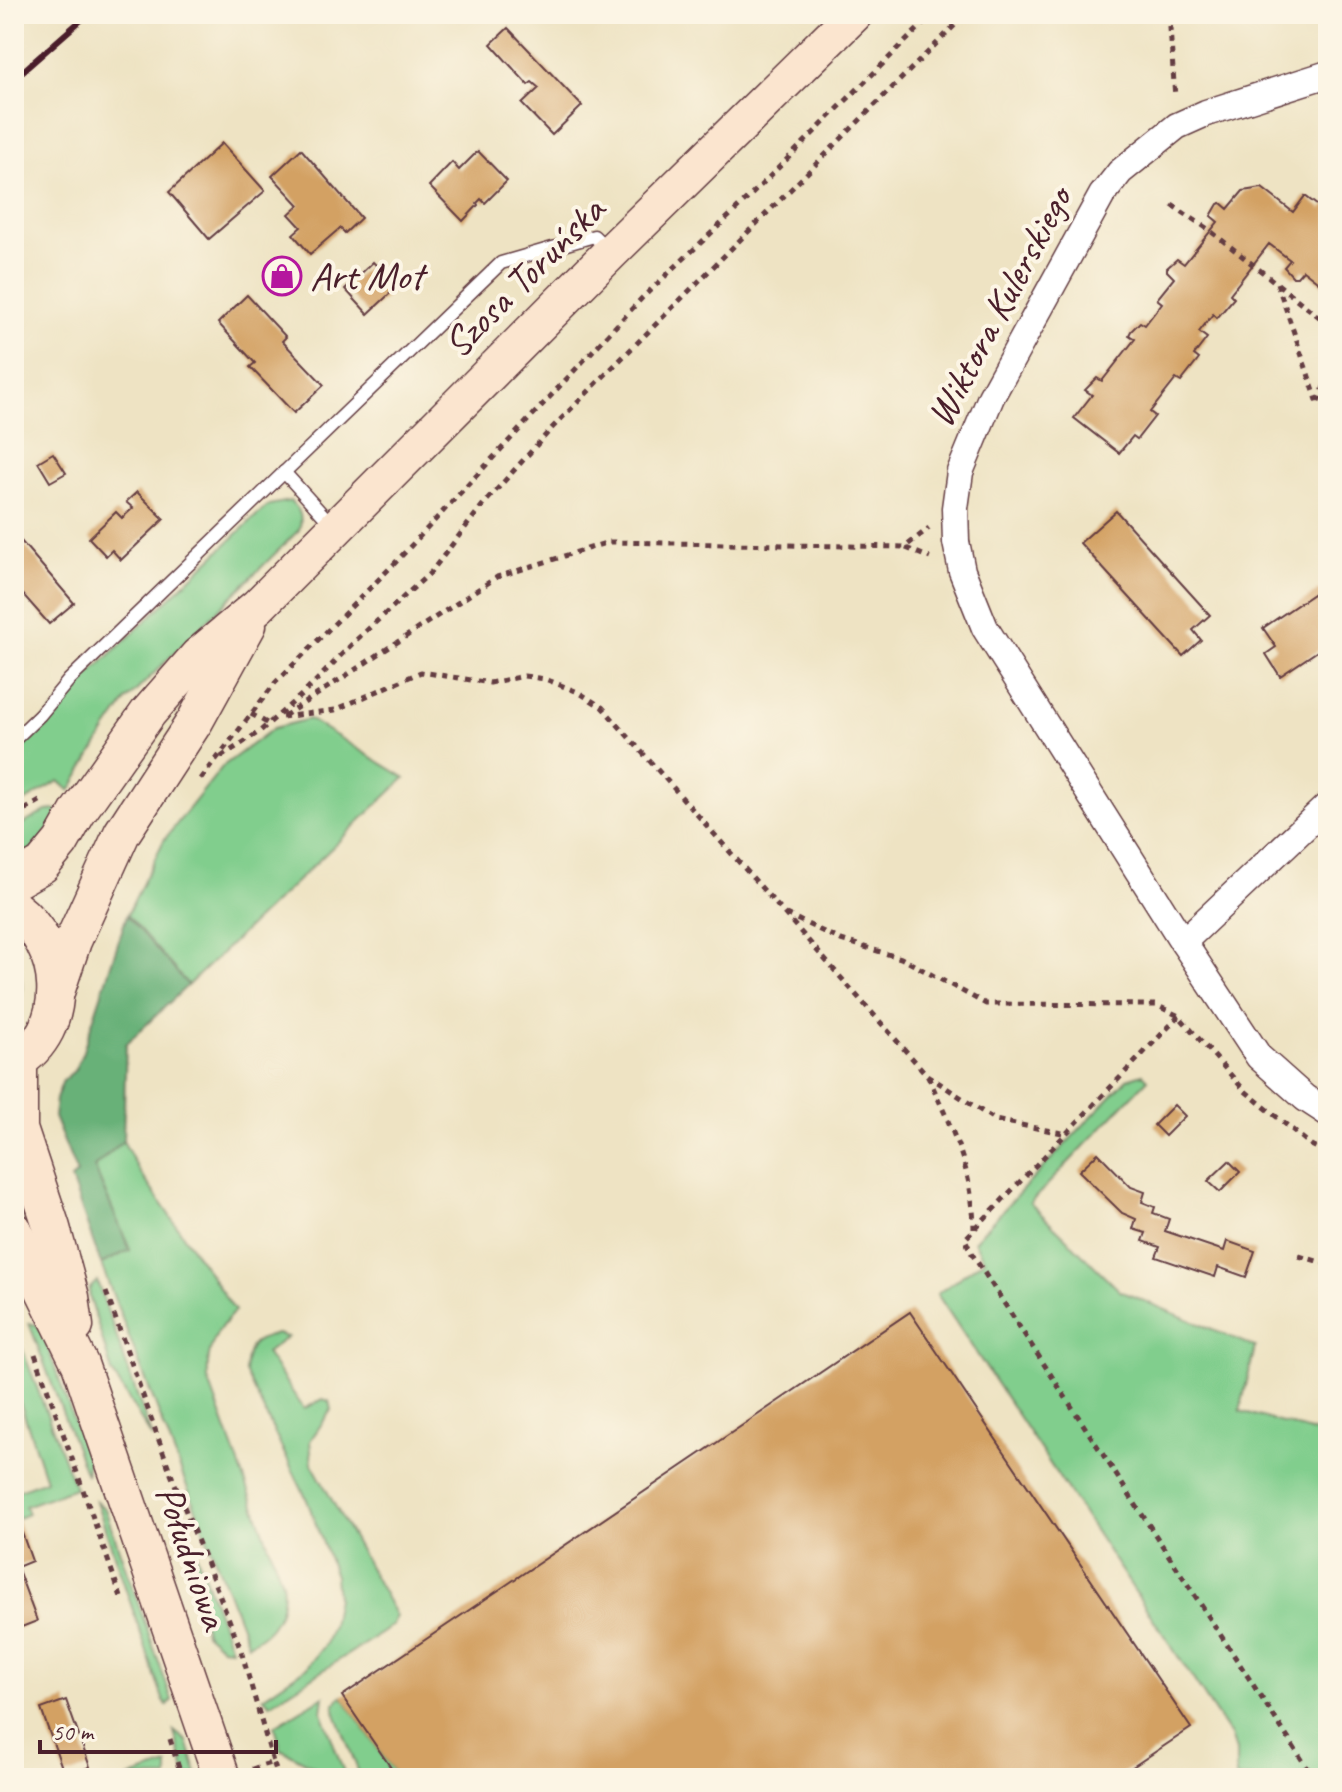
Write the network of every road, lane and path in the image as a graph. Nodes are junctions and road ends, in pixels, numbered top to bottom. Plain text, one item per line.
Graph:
1 (854, 14) edge
2 (933, 14) edge
3 (966, 14) edge
4 (1169, 14) edge
5 (1328, 74) edge
6 (1177, 126) junction
7 (1172, 205) dead end
8 (611, 252) junction
9 (1277, 283) junction
10 (1328, 324) edge
11 (1328, 377) edge
12 (284, 472) junction
13 (955, 508) junction
14 (335, 528) junction
15 (258, 606) junction
16 (251, 714) junction
17 (282, 717) junction
18 (270, 722) junction
19 (14, 740) edge
20 (213, 762) junction
21 (196, 786) dead end
22 (45, 798) dead end
23 (1328, 805) edge
24 (14, 816) edge
25 (14, 881) edge
26 (14, 908) edge
27 (782, 913) junction
28 (1183, 942) junction
29 (56, 992) junction
30 (17, 1062) edge
31 (927, 1075) junction
32 (1328, 1113) edge
33 (1067, 1134) junction
34 (974, 1230) junction
35 (16, 1239) edge
36 (1299, 1256) dead end
37 (1328, 1264) edge
38 (103, 1284) dead end
39 (34, 1353) dead end
40 (80, 1364) junction
41 (122, 1600) dead end
42 (168, 1734) dead end
43 (273, 1762) junction
44 (236, 1774) edge
45 (182, 1778) edge
46 (279, 1778) edge
47 (1314, 1778) edge

1 - 8 main road, Szosa Toruńska
2 - 16 path
3 - 18 path
4 - 6 path
5 - 6 street, Wiktora Kulerskiego
6 - 13 street, Wiktora Kulerskiego
7 - 9 path
8 - 12 lane
8 - 14 main road, Szosa Toruńska
9 - 10 path
9 - 11 path
12 - 14 lane
12 - 19 lane
13 - 17 path
13 - 28 street, Wiktora Kulerskiego
14 - 15 main road, Szosa Toruńska
15 - 25 main road, Szosa Toruńska
15 - 29 main road, Szosa Toruńska
16 - 18 path
16 - 20 path
17 - 18 path
17 - 27 path
18 - 20 path
20 - 21 path
22 - 24 path
23 - 28 street
26 - 29 main road
27 - 31 path
27 - 33 path
28 - 32 street, Wiktora Kulerskiego
29 - 30 main road, Szosa Toruńska
30 - 40 main road, Południowa
31 - 33 path
31 - 34 path
33 - 34 path
34 - 47 path
35 - 40 main road, Południowa
36 - 37 path
38 - 43 path
39 - 41 path
40 - 44 main road, Południowa
42 - 45 path
43 - 44 path
43 - 46 path

